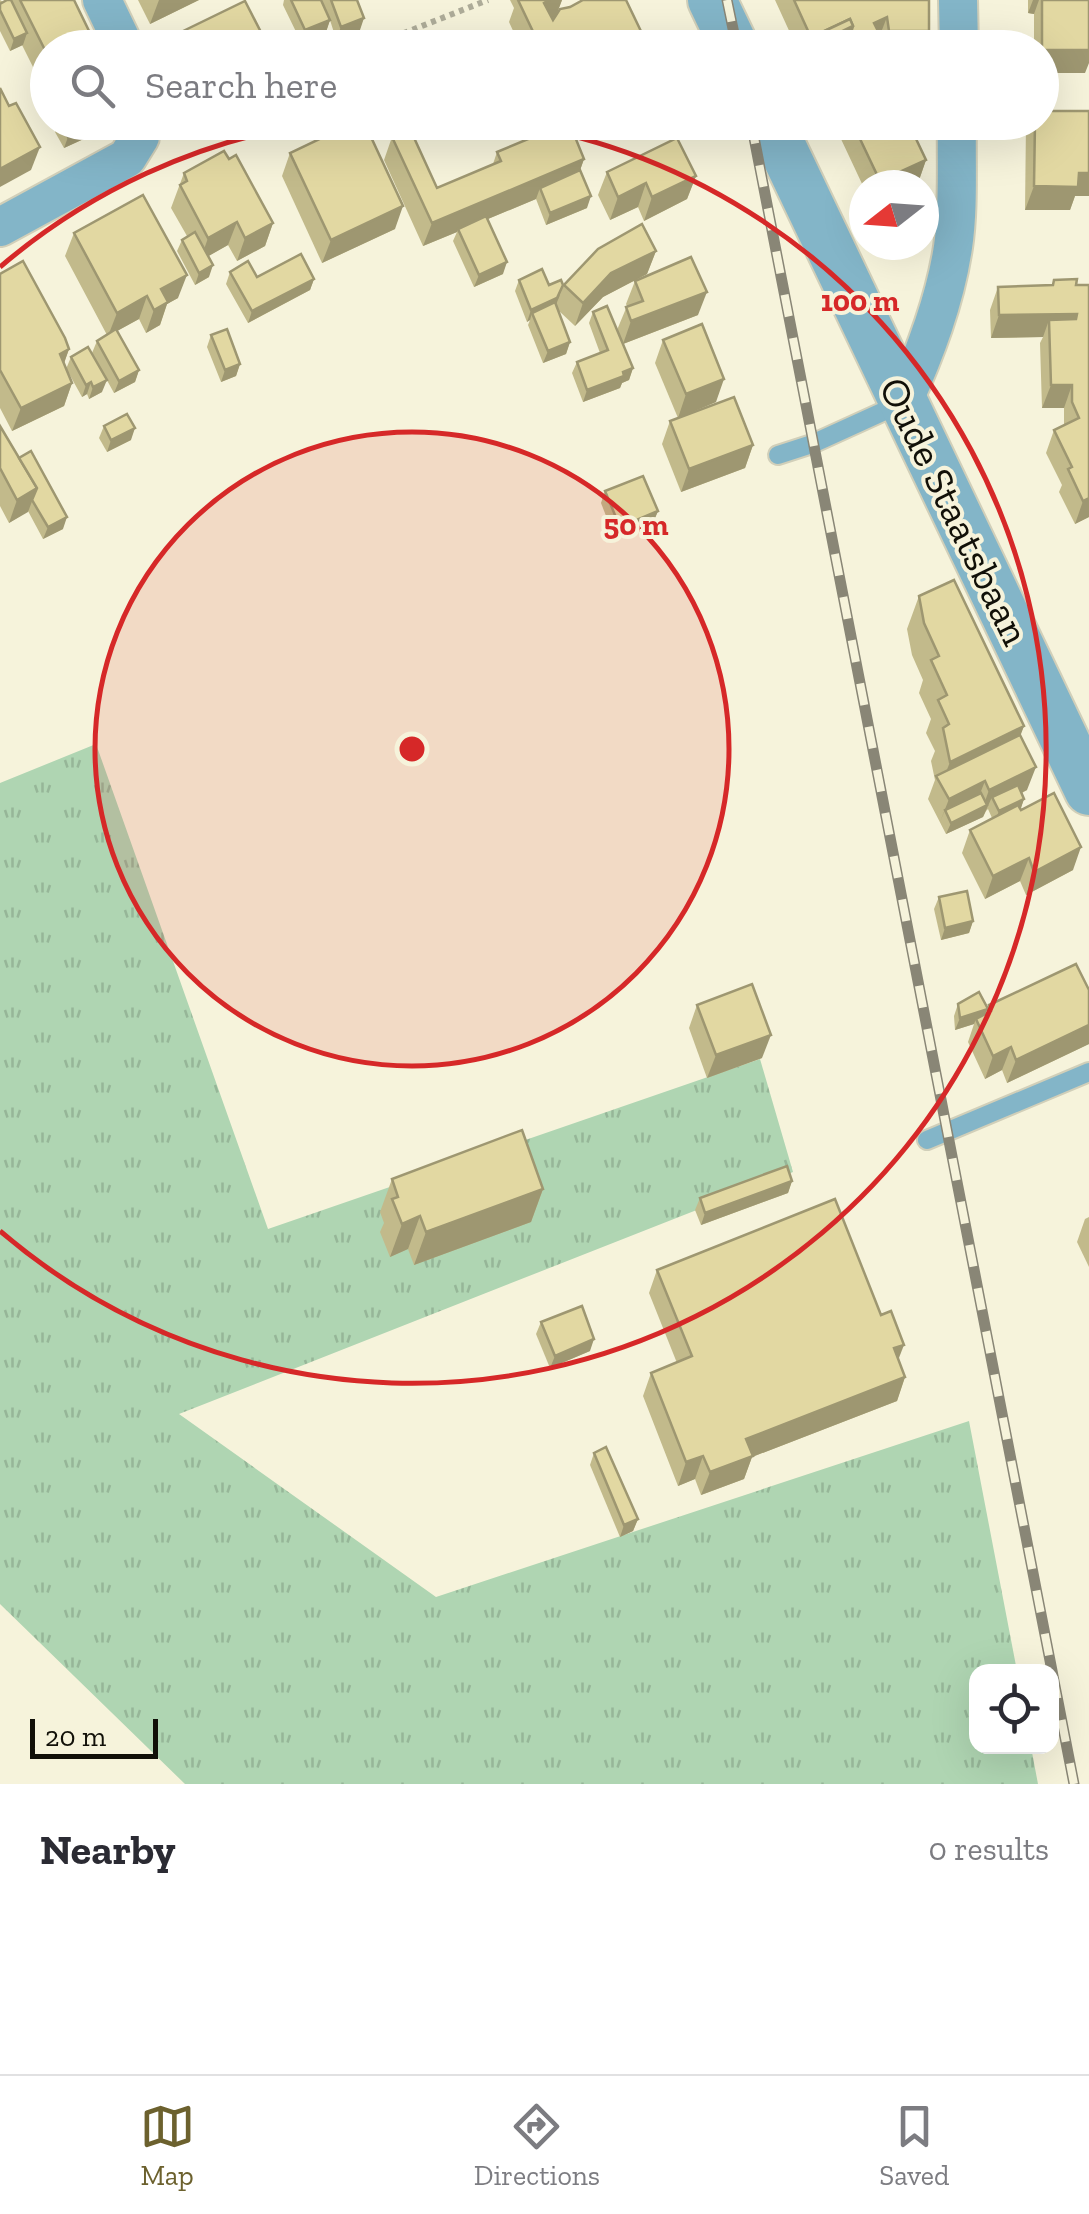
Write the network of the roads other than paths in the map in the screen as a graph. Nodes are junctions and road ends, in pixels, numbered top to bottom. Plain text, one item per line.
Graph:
1 (102, 0) edge
2 (712, 0) edge
3 (958, 0) edge
4 (116, 30) edge
5 (726, 30) edge
6 (958, 30) edge
7 (138, 140) edge
8 (778, 140) edge
9 (957, 140) edge
10 (0, 228) edge
11 (902, 402) junction
12 (778, 455) dead end
13 (1089, 790) edge
14 (1089, 1072) edge
15 (927, 1140) dead end

1 - 4 street
2 - 5 street
3 - 6 street
7 - 10 street
8 - 11 street, Oude Staatsbaan
9 - 11 street
11 - 12 lane
11 - 13 street, Oude Staatsbaan
14 - 15 lane

